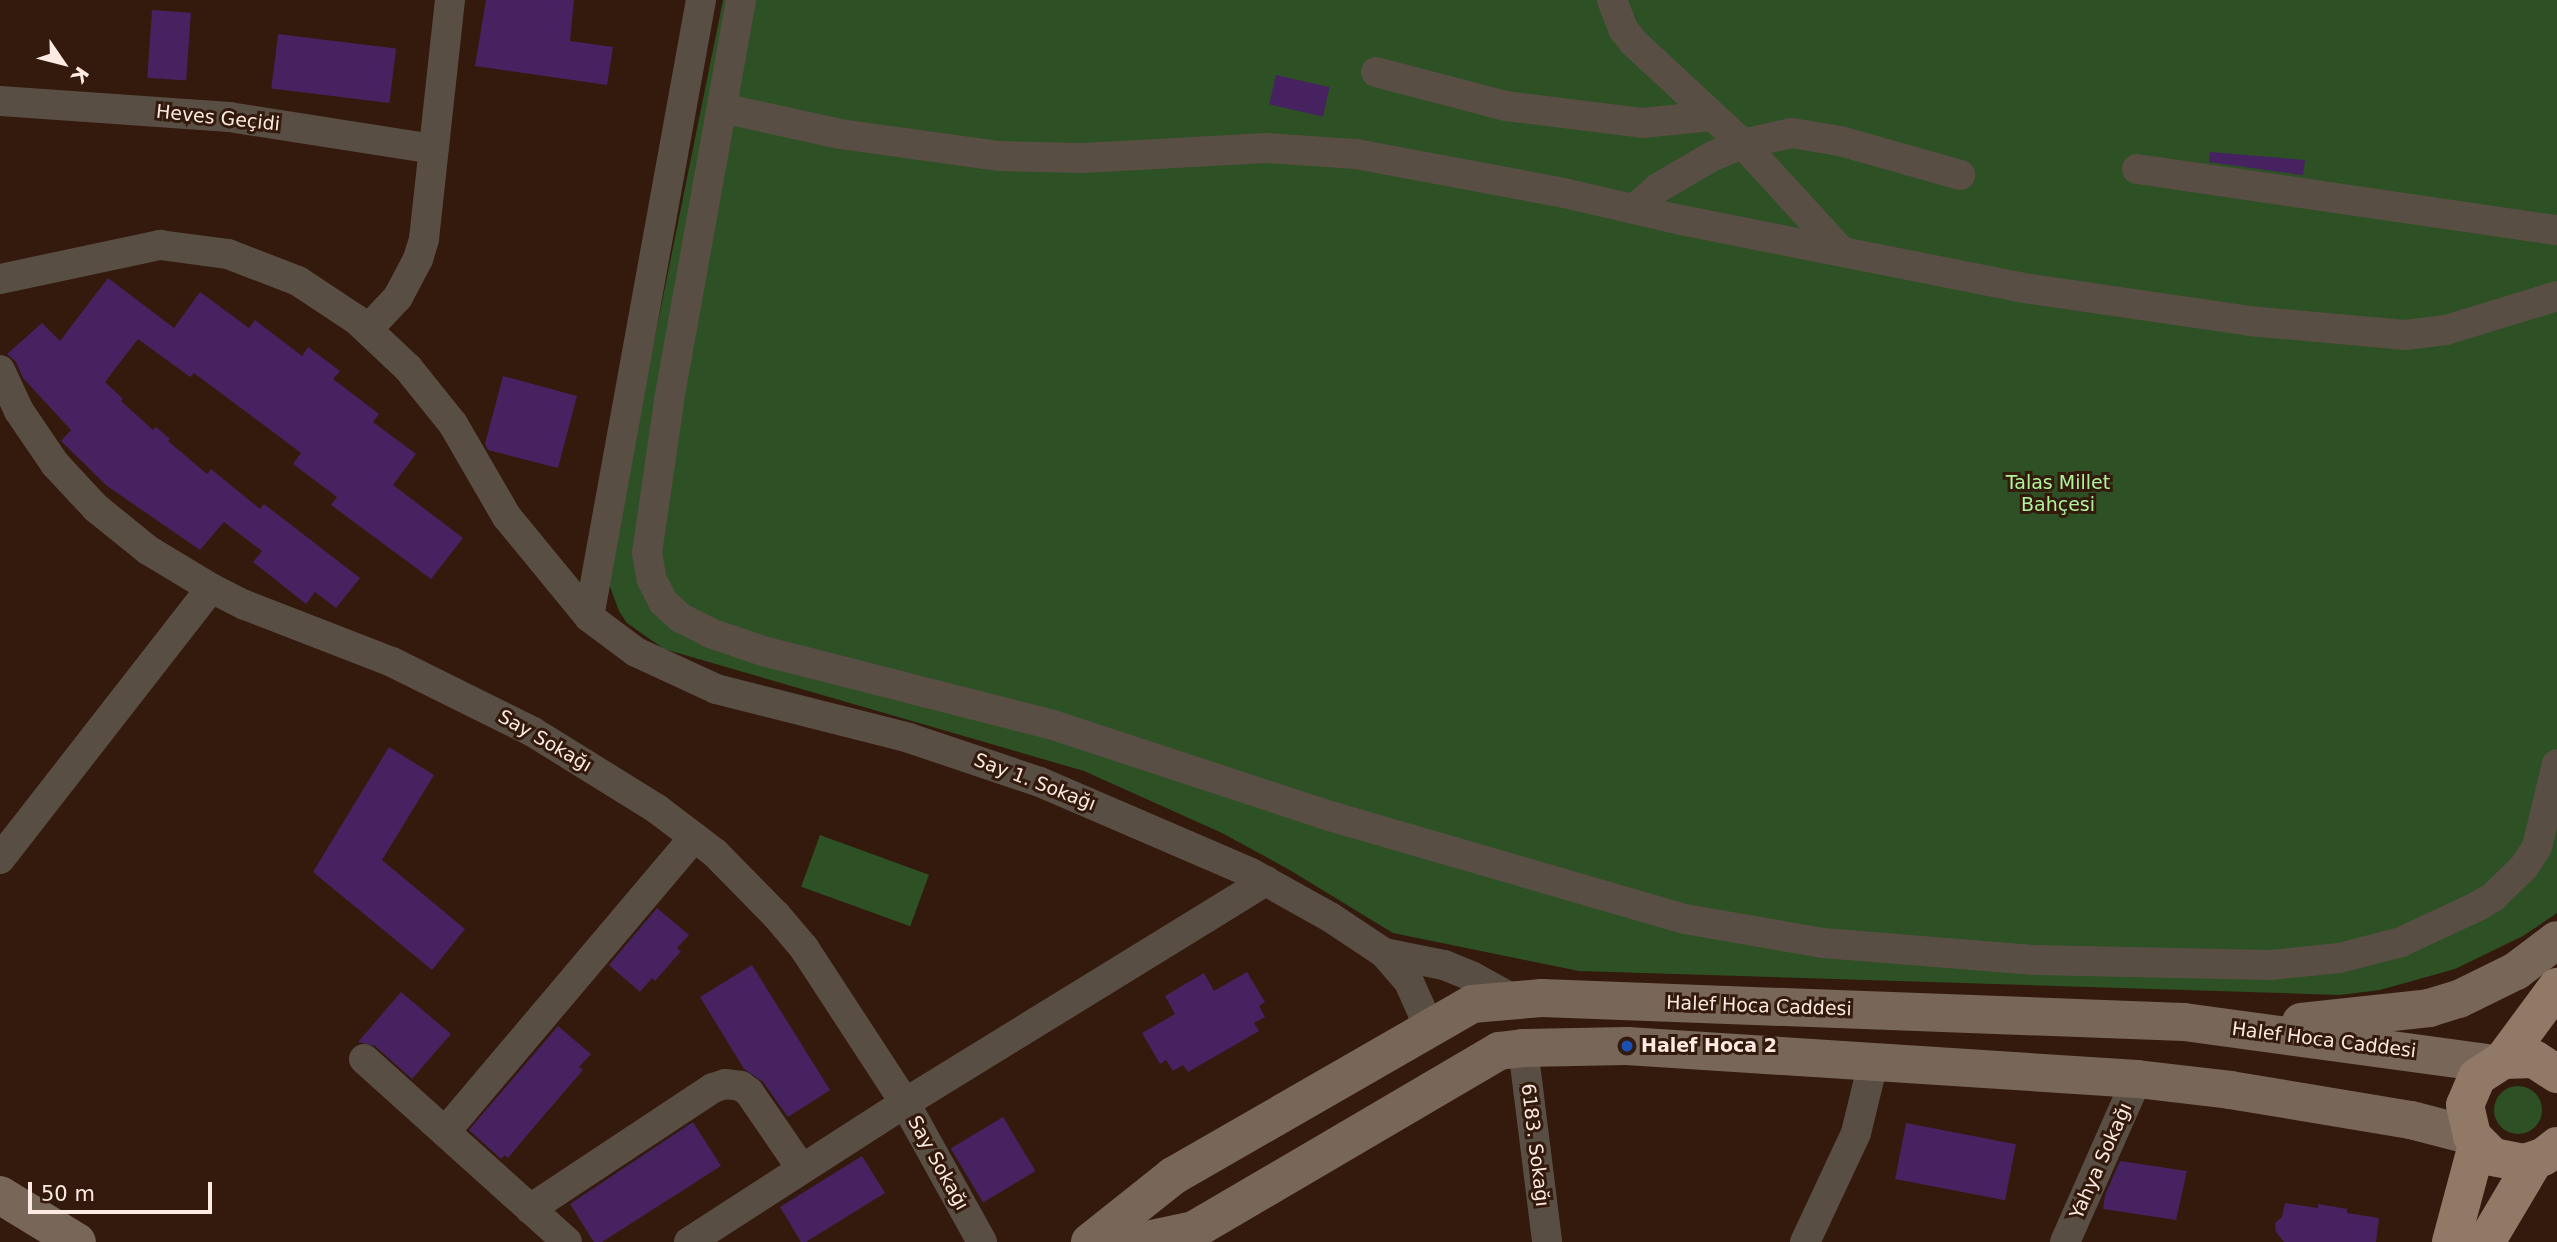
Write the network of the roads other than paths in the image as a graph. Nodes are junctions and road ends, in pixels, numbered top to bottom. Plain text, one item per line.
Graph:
1 (450, 0) edge
2 (701, 0) edge
3 (741, 0) edge
4 (1612, 0) edge
5 (1376, 72) dead end
6 (0, 101) edge
7 (722, 108) junction
8 (1713, 116) junction
9 (1743, 144) junction
10 (434, 149) junction
11 (2137, 169) dead end
12 (1960, 175) dead end
13 (1634, 209) junction
14 (2557, 230) edge
15 (1841, 251) junction
16 (0, 279) edge
17 (2557, 296) edge
18 (368, 330) junction
19 (0, 370) edge
20 (211, 589) junction
21 (589, 617) junction
22 (2557, 764) edge
23 (694, 837) junction
24 (0, 859) edge
25 (1266, 881) junction
26 (2557, 940) edge
27 (1384, 953) junction
28 (2557, 987) edge
29 (1515, 1000) junction
30 (2239, 1029) junction
31 (1426, 1031) junction
32 (1523, 1048) junction
33 (364, 1059) dead end
34 (1873, 1062) junction
35 (2498, 1062) junction
36 (2557, 1074) edge
37 (2137, 1079) junction
38 (905, 1103) junction
39 (445, 1132) junction
40 (2474, 1140) junction
41 (2550, 1153) edge
42 (802, 1169) junction
43 (0, 1195) edge
44 (530, 1209) junction
45 (1196, 1236) edge
46 (75, 1241) edge
47 (567, 1242) edge
48 (689, 1242) edge
49 (982, 1242) edge
50 (1090, 1242) edge
51 (1137, 1242) edge
52 (1547, 1242) edge
53 (1804, 1242) edge
54 (2065, 1242) edge
55 (2451, 1242) edge
56 (2486, 1242) edge

1 - 10 street
2 - 21 street
3 - 7 street
4 - 8 street
5 - 8 street
6 - 10 street, Heves Geçidi
7 - 13 street
7 - 22 street
8 - 9 street
9 - 12 street
9 - 13 street
9 - 15 street
10 - 18 street
11 - 14 street
13 - 15 street
15 - 17 street
16 - 18 street, Say 1. Sokağı
18 - 21 street, Say 1. Sokağı
19 - 20 street, Say Sokağı
20 - 23 street, Say Sokağı
20 - 24 street
21 - 25 street, Say 1. Sokağı
23 - 38 street, Say Sokağı
23 - 39 street
25 - 27 street, Say 1. Sokağı
25 - 38 street
26 - 30 main road
27 - 29 street
27 - 31 street, Say 1. Sokağı
28 - 35 main road
29 - 30 main road, Halef Hoca Caddesi
29 - 31 main road, Halef Hoca Caddesi
30 - 35 main road, Halef Hoca Caddesi
31 - 50 main road, Halef Hoca Caddesi
32 - 34 main road
32 - 45 main road
32 - 52 street, 6183. Sokağı
33 - 39 street
34 - 37 main road
34 - 53 street
35 - 36 main road
35 - 40 main road
37 - 40 main road
37 - 54 street, Yahya Sokağı
38 - 42 street
38 - 49 street, Say Sokağı
39 - 44 street
40 - 41 main road
40 - 55 main road
41 - 56 main road
42 - 44 street
42 - 48 street
43 - 46 main road
44 - 47 street
45 - 51 main road

